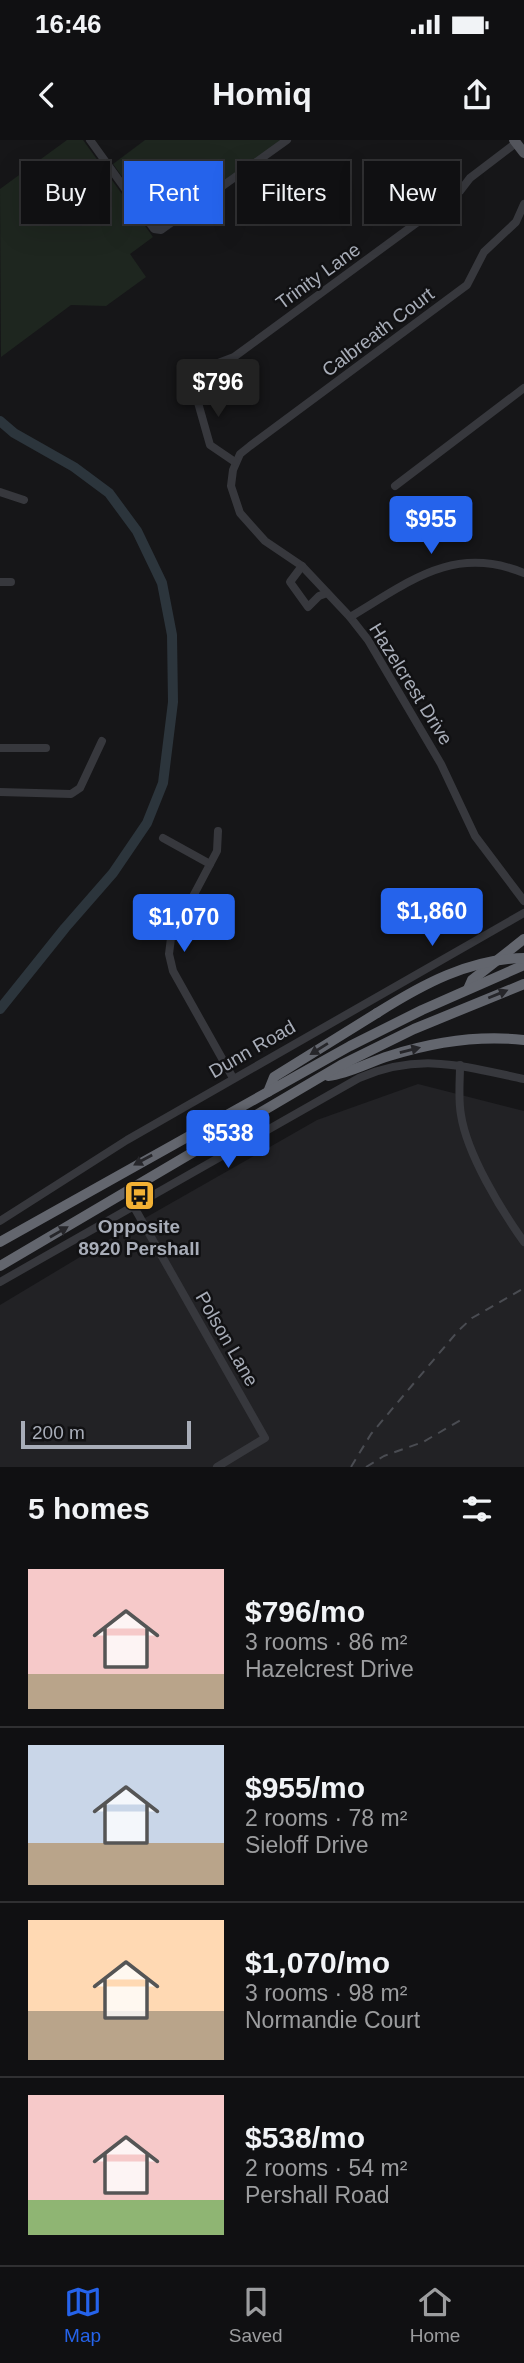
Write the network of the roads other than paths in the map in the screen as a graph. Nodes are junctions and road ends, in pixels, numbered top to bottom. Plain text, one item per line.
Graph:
1 (90, 140) edge
2 (287, 140) edge
3 (515, 141) edge
4 (524, 153) edge
5 (524, 204) edge
6 (524, 388) edge
7 (234, 466) junction
8 (395, 486) dead end
9 (0, 492) edge
10 (24, 500) dead end
11 (302, 566) junction
12 (524, 573) edge
13 (0, 582) edge
14 (11, 582) dead end
15 (327, 593) junction
16 (350, 617) junction
17 (102, 741) dead end
18 (0, 748) edge
19 (46, 748) dead end
20 (0, 792) edge
21 (218, 831) dead end
22 (163, 838) dead end
23 (210, 864) junction
24 (524, 901) edge
25 (524, 913) edge
26 (524, 939) edge
27 (524, 958) edge
28 (524, 965) edge
29 (524, 984) edge
30 (468, 989) junction
31 (524, 1040) edge
32 (460, 1065) junction
33 (321, 1077) junction
34 (233, 1079) junction
35 (524, 1079) edge
36 (268, 1092) junction
37 (134, 1207) junction
38 (0, 1221) edge
39 (0, 1242) edge
40 (524, 1242) edge
41 (0, 1266) edge
42 (0, 1282) edge
43 (217, 1467) edge

1 - 2 street
3 - 4 main road
3 - 7 street, Trinity Lane
5 - 7 street, Calbreath Court
6 - 8 street
7 - 11 street, Hazelcrest Drive
9 - 10 street
11 - 15 street, Hazelcrest Drive
11 - 15 street
12 - 16 street
13 - 14 street
15 - 16 street, Hazelcrest Drive
16 - 24 street, Hazelcrest Drive
17 - 20 street
18 - 19 street
21 - 23 street
22 - 23 street
23 - 34 street
25 - 34 street, Dunn Road
26 - 30 highway
27 -> 36 highway, bridge
28 - 30 highway
33 -> 29 highway
30 - 36 highway
33 -> 31 highway
32 - 35 street
32 - 37 street
32 - 40 street
41 -> 33 highway
34 - 38 street, Dunn Road
36 -> 39 highway
37 - 42 street
37 - 43 street, Polson Lane

